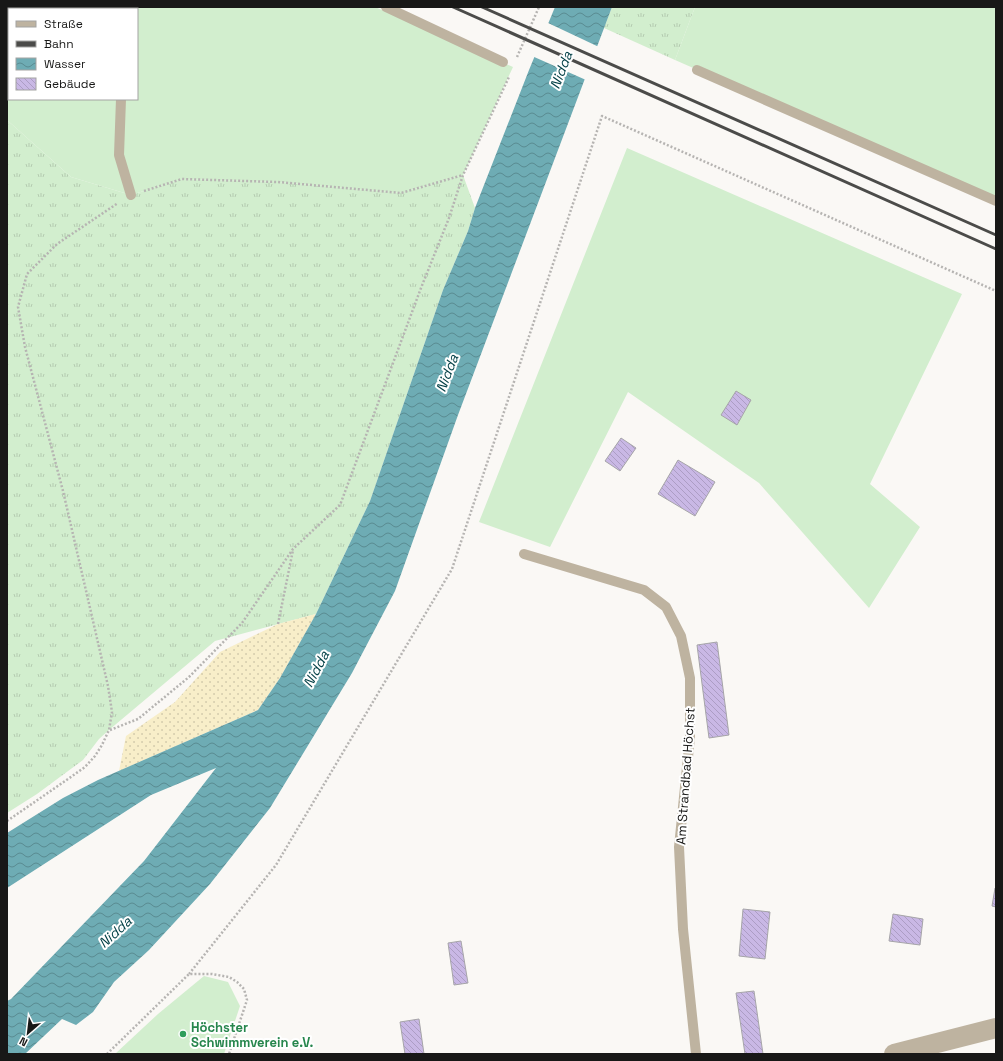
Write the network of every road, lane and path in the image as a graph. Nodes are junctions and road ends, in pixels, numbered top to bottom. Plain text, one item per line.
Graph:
1 (386, 7) edge
2 (539, 7) edge
3 (516, 60) dead end
4 (503, 62) dead end
5 (697, 70) dead end
6 (510, 74) dead end
7 (121, 100) edge
8 (463, 175) junction
9 (131, 195) junction
10 (996, 201) edge
11 (996, 291) edge
12 (293, 549) junction
13 (524, 554) dead end
14 (278, 624) dead end
15 (109, 730) junction
16 (7, 821) edge
17 (189, 974) junction
18 (996, 1028) edge
19 (107, 1054) edge
20 (229, 1054) edge
21 (696, 1054) edge
22 (894, 1054) edge

1 - 4 lane
2 - 3 path
5 - 10 lane
6 - 8 path
7 - 9 lane
8 - 9 path
8 - 12 path
9 - 15 path
11 - 17 path
12 - 14 path
12 - 15 path
13 - 21 lane, Am Strandbad Höchst
15 - 16 path
17 - 19 path
17 - 20 path
18 - 22 street

